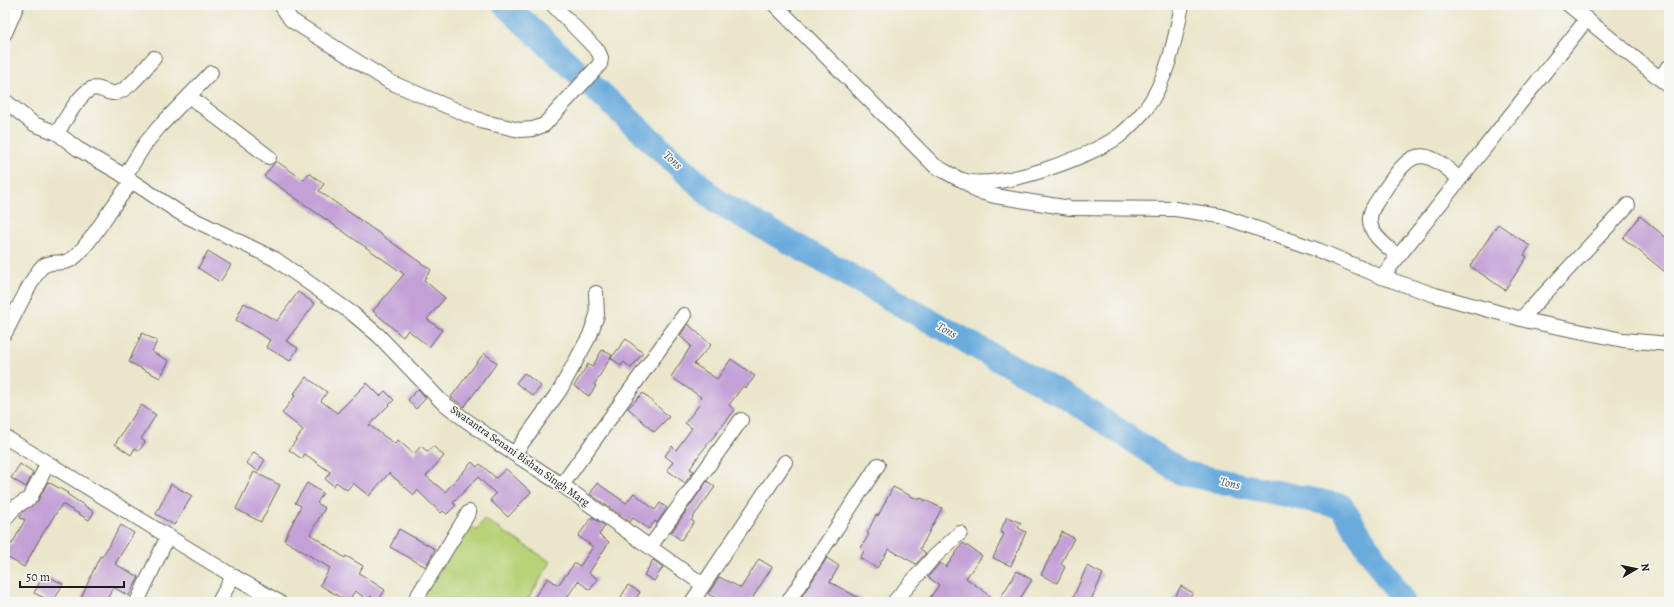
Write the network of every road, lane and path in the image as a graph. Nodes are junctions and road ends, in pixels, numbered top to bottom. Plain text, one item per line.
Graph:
1 (17, 5) edge
2 (281, 5) edge
3 (553, 5) edge
4 (774, 5) edge
5 (1182, 5) edge
6 (1569, 5) edge
7 (1587, 19) junction
8 (5, 33) edge
9 (154, 58) dead end
10 (1669, 67) edge
11 (211, 73) dead end
12 (1664, 82) edge
13 (190, 97) junction
14 (5, 102) edge
15 (57, 133) junction
16 (269, 157) dead end
17 (1458, 178) junction
18 (128, 179) junction
19 (963, 180) junction
20 (1628, 205) dead end
21 (1398, 256) junction
22 (1382, 277) junction
23 (596, 293) dead end
24 (684, 315) dead end
25 (1521, 319) junction
26 (5, 333) edge
27 (1669, 344) edge
28 (741, 420) dead end
29 (5, 437) edge
30 (514, 454) junction
31 (784, 462) dead end
32 (48, 463) junction
33 (878, 464) dead end
34 (562, 485) junction
35 (470, 512) dead end
36 (5, 519) edge
37 (960, 533) dead end
38 (168, 536) junction
39 (650, 548) junction
40 (233, 576) junction
41 (702, 584) junction
42 (695, 601) edge
43 (137, 602) edge
44 (219, 602) edge
45 (280, 602) edge
46 (414, 602) edge
47 (788, 602) edge
48 (894, 602) edge

1 - 8 street
2 - 3 street
4 - 19 street
5 - 19 street
6 - 7 street
7 - 12 street
7 - 17 street
9 - 15 street
10 - 12 street
11 - 13 street
13 - 16 street
13 - 18 street
14 - 15 street, Swatantra Senani Bishan Singh Marg
15 - 18 street, Swatantra Senani Bishan Singh Marg
17 - 21 street
17 - 21 street
18 - 26 street
18 - 30 street, Swatantra Senani Bishan Singh Marg
19 - 22 street
20 - 25 street
21 - 22 street
22 - 25 street
23 - 30 street
24 - 34 street
25 - 27 street
28 - 39 street
29 - 32 street
30 - 34 street, Swatantra Senani Bishan Singh Marg
31 - 41 street
32 - 36 street
32 - 38 street
33 - 47 street
34 - 39 street, Swatantra Senani Bishan Singh Marg
35 - 46 street
37 - 48 street
38 - 40 street
38 - 43 street
39 - 41 street, Swatantra Senani Bishan Singh Marg
40 - 44 street
40 - 45 street
41 - 42 street

